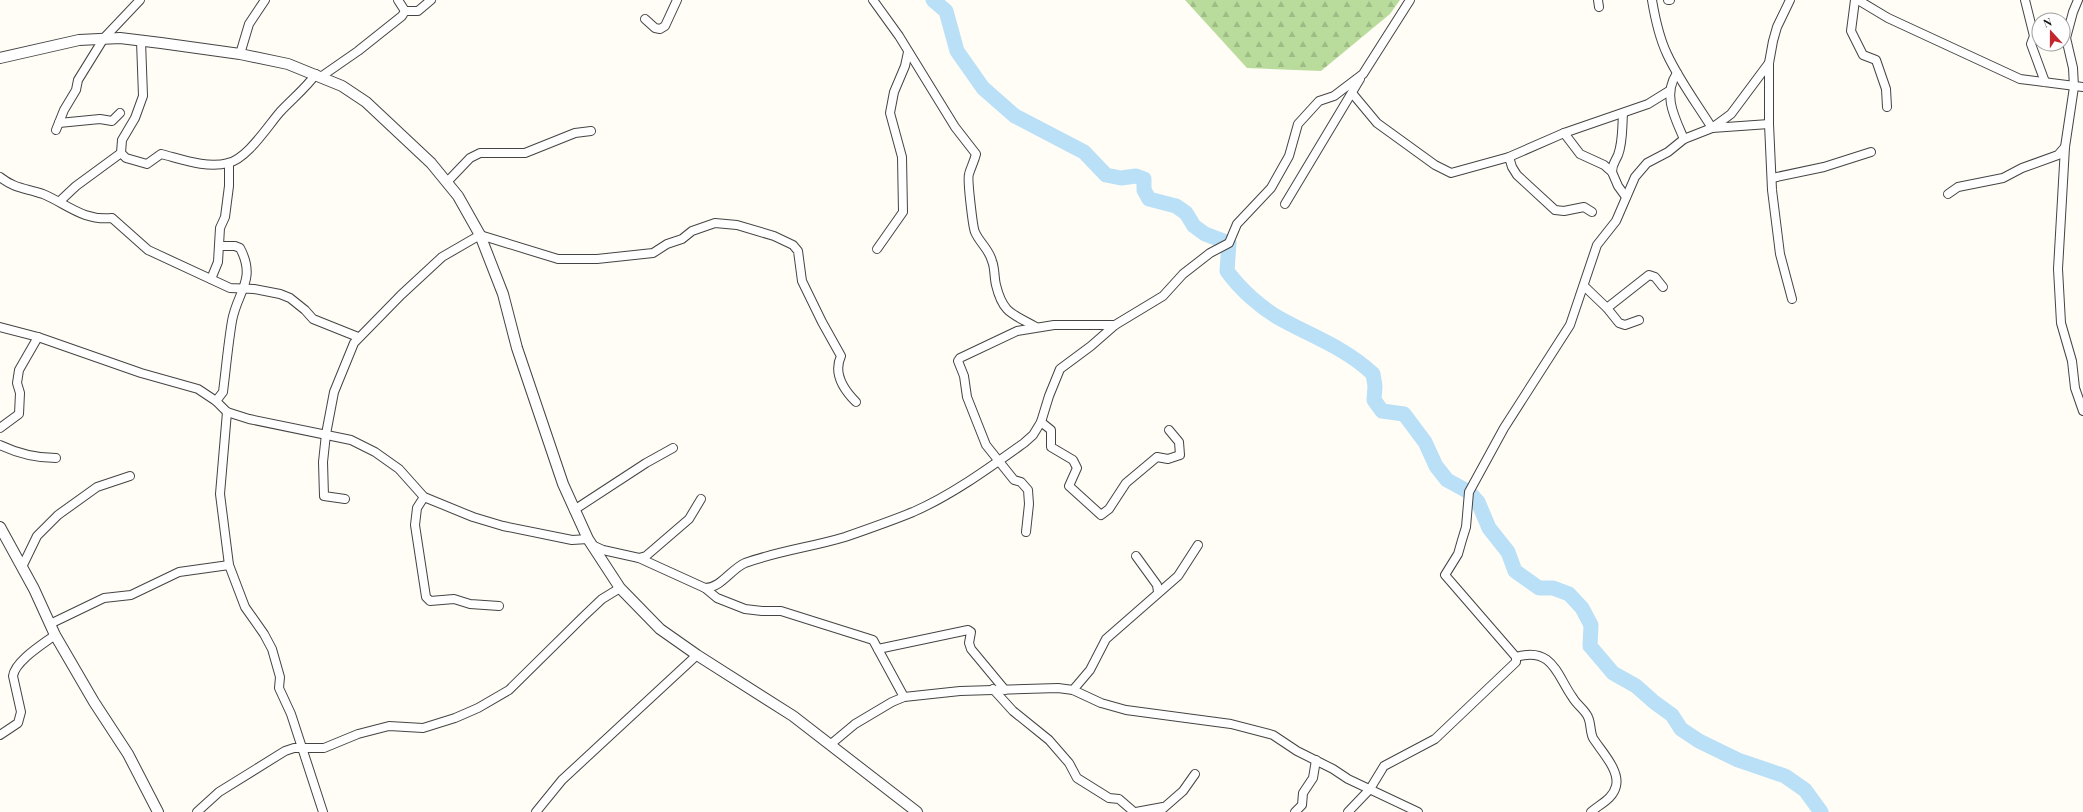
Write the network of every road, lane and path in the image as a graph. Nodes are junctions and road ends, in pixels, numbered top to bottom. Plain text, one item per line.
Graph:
1 (140, 0) edge
2 (265, 0) edge
3 (398, 0) edge
4 (431, 0) edge
5 (677, 0) edge
6 (873, 0) edge
7 (1410, 0) edge
8 (1652, 0) edge
9 (1790, 0) edge
10 (1855, 0) edge
11 (1858, 0) edge
12 (2025, 0) edge
13 (2078, 0) edge
14 (405, 11) junction
15 (645, 19) dead end
16 (104, 38) junction
17 (141, 41) junction
18 (908, 52) junction
19 (240, 54) junction
20 (0, 58) edge
21 (1769, 63) junction
22 (1363, 74) junction
23 (1677, 74) junction
24 (319, 75) junction
25 (2045, 82) junction
26 (2074, 87) junction
27 (2083, 87) edge
28 (1670, 91) junction
29 (1352, 93) junction
30 (1887, 107) dead end
31 (120, 113) dead end
32 (1623, 114) junction
33 (1770, 124) junction
34 (1712, 128) junction
35 (591, 131) dead end
36 (1564, 133) junction
37 (1684, 139) junction
38 (2065, 147) junction
39 (1871, 152) dead end
40 (121, 153) junction
41 (1509, 157) junction
42 (229, 163) junction
43 (1612, 172) junction
44 (0, 177) edge
45 (1772, 178) junction
46 (447, 182) junction
47 (1948, 194) dead end
48 (1626, 197) junction
49 (60, 201) junction
50 (1285, 204) dead end
51 (1592, 212) dead end
52 (480, 234) junction
53 (220, 246) junction
54 (877, 249) dead end
55 (211, 279) junction
56 (1584, 286) junction
57 (1663, 287) dead end
58 (244, 288) junction
59 (1792, 299) dead end
60 (1607, 308) junction
61 (1639, 320) dead end
62 (1115, 325) junction
63 (0, 327) edge
64 (1036, 327) junction
65 (38, 337) junction
66 (358, 337) junction
67 (216, 401) junction
68 (856, 402) dead end
69 (2083, 411) edge
70 (226, 412) junction
71 (1041, 422) junction
72 (0, 428) edge
73 (1169, 430) dead end
74 (326, 434) junction
75 (0, 445) edge
76 (673, 448) dead end
77 (56, 458) dead end
78 (998, 462) junction
79 (130, 476) dead end
80 (424, 497) junction
81 (345, 499) dead end
82 (701, 499) dead end
83 (574, 510) junction
84 (0, 527) edge
85 (1026, 532) dead end
86 (590, 542) junction
87 (1198, 545) dead end
88 (1136, 556) dead end
89 (638, 558) junction
90 (229, 564) junction
91 (22, 567) junction
92 (620, 588) junction
93 (705, 588) junction
94 (1158, 592) junction
95 (499, 606) dead end
96 (50, 624) junction
97 (55, 635) junction
98 (878, 649) junction
99 (697, 655) junction
100 (1516, 657) junction
101 (993, 689) junction
102 (1005, 690) junction
103 (1073, 690) junction
104 (904, 698) junction
105 (0, 735) edge
106 (831, 744) junction
107 (302, 748) junction
108 (1316, 760) junction
109 (1195, 774) dead end
110 (1370, 789) junction
111 (1169, 805) junction
112 (158, 812) edge
113 (197, 812) edge
114 (323, 812) edge
115 (536, 812) edge
116 (917, 812) edge
117 (1135, 812) edge
118 (1159, 812) edge
119 (1295, 812) edge
120 (1348, 812) edge
121 (1418, 812) edge
122 (1591, 812) edge

1 - 16 street
2 - 19 street
3 - 14 street
4 - 14 street
5 - 15 street
6 - 18 street
7 - 22 street
8 - 23 street
9 - 21 street
10 - 30 street
11 - 25 street
12 - 25 street
13 - 26 street
14 - 24 street
16 - 17 street
16 - 20 street
16 - 31 street
17 - 19 street
17 - 40 street
18 - 54 street
18 - 64 street
19 - 24 street
21 - 33 street
21 - 34 street
22 - 29 street
22 - 62 street
23 - 28 street
23 - 34 street
24 - 42 street
24 - 46 street
25 - 26 street
26 - 27 street
26 - 38 street
28 - 32 street
28 - 37 street
29 - 41 street
29 - 50 street
32 - 36 street
32 - 43 street
33 - 34 street
33 - 45 street
34 - 37 street
35 - 46 street
36 - 41 street
36 - 43 street
37 - 48 street
38 - 47 street
38 - 69 street
39 - 45 street
40 - 42 street
40 - 49 street
41 - 51 street
42 - 53 street
43 - 48 street
44 - 49 street
45 - 59 street
46 - 52 street
48 - 56 street
49 - 55 street
52 - 66 street
52 - 68 street
52 - 83 street
53 - 55 street
53 - 58 street
55 - 58 street
56 - 60 street
56 - 100 street
57 - 60 street
58 - 66 street
58 - 67 street
60 - 61 street
62 - 64 street
62 - 71 street
63 - 65 street
64 - 78 street
65 - 67 street
65 - 72 street
66 - 74 street
67 - 70 street
70 - 74 street
70 - 90 street
71 - 73 street
71 - 78 street
74 - 80 street
74 - 81 street
75 - 77 street
76 - 83 street
78 - 85 street
78 - 93 street
79 - 91 street
80 - 86 street
80 - 95 street
82 - 89 street
83 - 86 street
84 - 91 street
86 - 89 street
86 - 92 street
87 - 94 street
88 - 94 street
89 - 93 street
90 - 96 street
90 - 107 street
91 - 96 street
92 - 99 street
92 - 107 street
93 - 98 street
94 - 103 street
96 - 97 street
97 - 105 street
97 - 112 street
98 - 102 street
98 - 104 street
99 - 106 street
99 - 115 street
100 - 110 street
100 - 122 street
101 - 102 street
101 - 104 street
101 - 117 street
102 - 103 street
103 - 108 street
104 - 106 street
106 - 116 street
107 - 113 street
107 - 114 street
108 - 110 street
108 - 119 street
109 - 111 street
110 - 120 street
110 - 121 street
111 - 117 street
111 - 118 street

